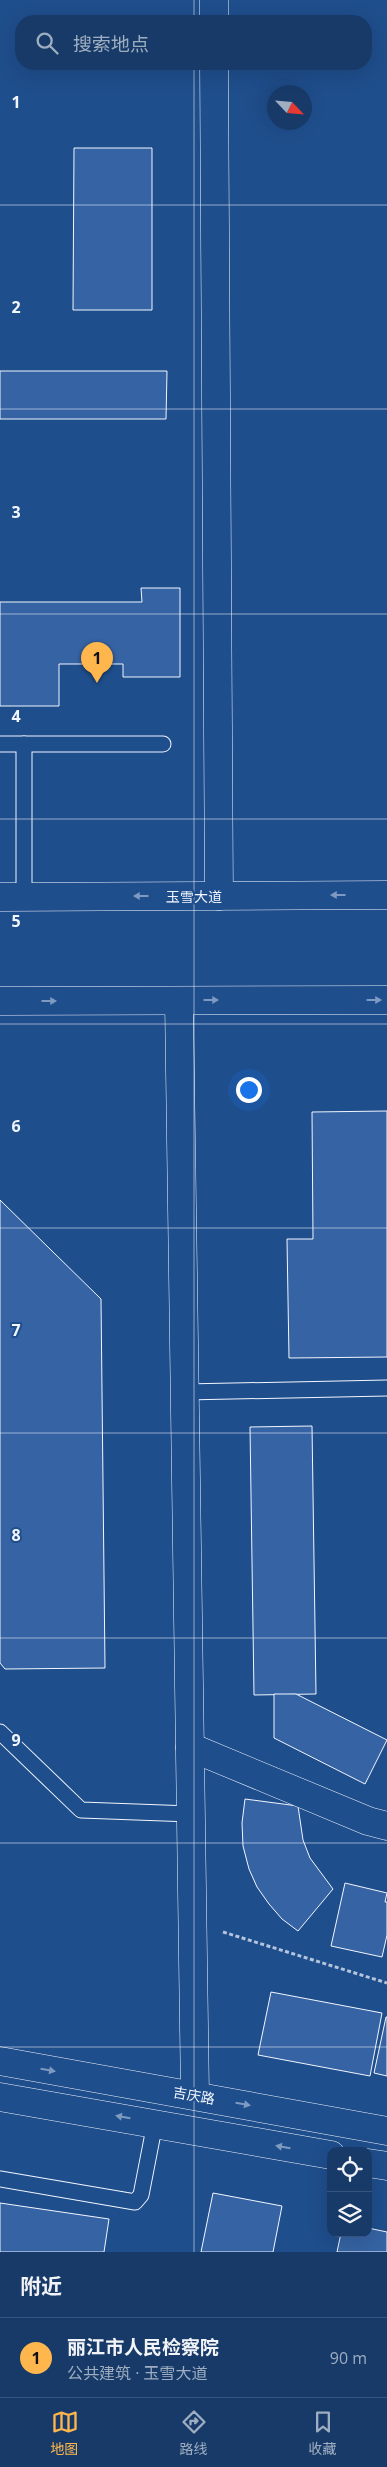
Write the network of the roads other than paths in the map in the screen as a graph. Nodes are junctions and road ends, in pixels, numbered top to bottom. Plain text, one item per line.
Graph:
1 (214, 0) edge
2 (214, 15) edge
3 (214, 70) edge
4 (0, 744) edge
5 (24, 744) junction
6 (163, 744) dead end
7 (387, 895) edge
8 (219, 896) junction
9 (12, 897) edge
10 (387, 1000) edge
11 (0, 1001) edge
12 (179, 1001) junction
13 (387, 1388) edge
14 (185, 1392) junction
15 (0, 1732) edge
16 (190, 1747) junction
17 (191, 1814) junction
18 (387, 1826) edge
19 (0, 2061) edge
20 (195, 2095) junction
21 (0, 2097) edge
22 (155, 2123) junction
23 (387, 2131) edge
24 (327, 2154) edge
25 (372, 2164) edge
26 (387, 2166) edge
27 (0, 2179) edge

1 - 2 street
3 - 8 street
4 - 5 lane
5 - 6 lane
5 - 9 lane
7 -> 8 street, 玉雪大道
8 -> 9 street, 玉雪大道
12 -> 10 street
11 -> 12 street
12 - 14 street
13 - 14 lane
14 - 16 street
15 - 17 lane
16 - 17 street
16 - 18 street
17 - 20 street
19 -> 20 street, 吉庆路
20 -> 23 street, 吉庆路
22 -> 21 street
24 -> 22 street
22 - 27 lane
25 - 26 street

